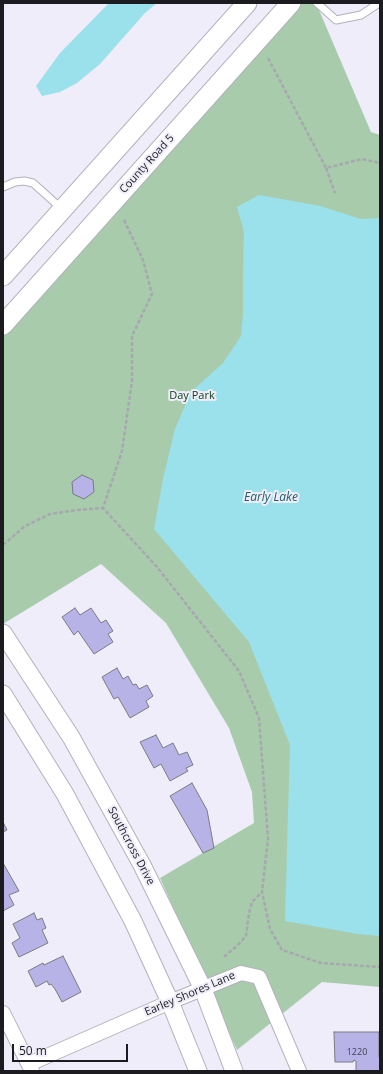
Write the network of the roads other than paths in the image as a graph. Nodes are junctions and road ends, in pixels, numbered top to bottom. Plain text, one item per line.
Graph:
1 (247, 3) edge
2 (291, 3) edge
3 (317, 3) edge
4 (379, 3) edge
5 (3, 187) edge
6 (62, 209) junction
7 (3, 276) edge
8 (3, 325) edge
9 (3, 633) edge
10 (3, 694) edge
11 (203, 989) junction
12 (170, 1002) junction
13 (3, 1013) edge
14 (30, 1067) edge
15 (198, 1071) edge
16 (234, 1071) edge
17 (299, 1071) edge

1 - 6 main road
2 - 8 main road, County Road 5
3 - 4 lane
5 - 6 lane
6 - 7 main road
9 - 11 street, Southcross Drive
10 - 12 street
11 - 12 street, Earley Shores Lane
11 - 16 street, Southcross Drive
11 - 17 street, Earley Shores Lane
12 - 14 street, Earley Shores Lane
12 - 15 street
13 - 14 street

